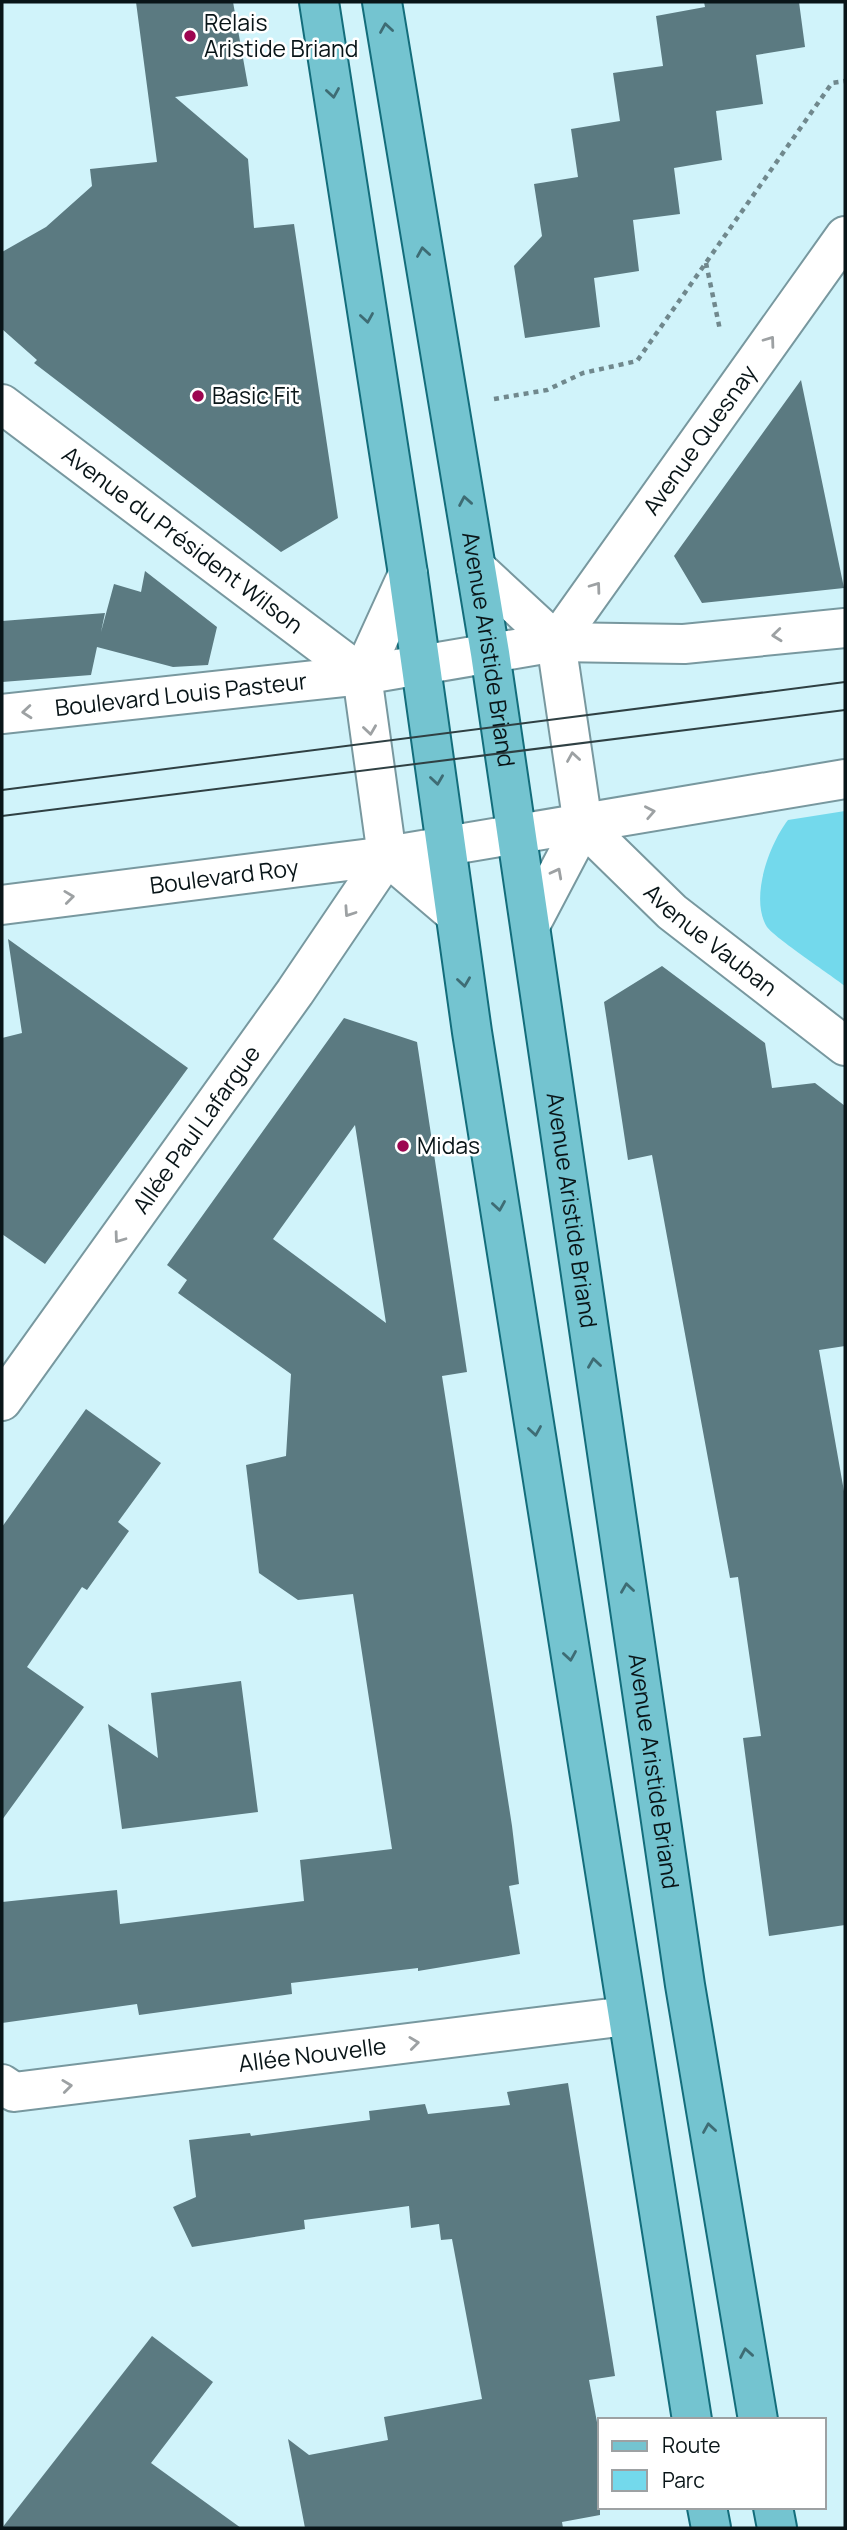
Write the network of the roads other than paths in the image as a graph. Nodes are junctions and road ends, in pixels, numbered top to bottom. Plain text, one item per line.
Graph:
1 (319, 2) edge
2 (382, 2) edge
3 (845, 236) edge
4 (2, 404) edge
5 (476, 568) junction
6 (408, 574) junction
7 (845, 628) edge
8 (556, 642) junction
9 (490, 653) junction
10 (421, 664) junction
11 (362, 675) junction
12 (2, 714) edge
13 (845, 779) edge
14 (583, 825) junction
15 (517, 835) junction
16 (447, 846) junction
17 (387, 856) junction
18 (2, 905) edge
19 (454, 914) junction
20 (531, 922) junction
21 (845, 1046) edge
22 (2, 1401) edge
23 (627, 2016) junction
24 (2, 2084) edge
25 (692, 2418) edge
26 (758, 2418) edge
27 (707, 2509) edge
28 (773, 2509) edge
29 (711, 2528) edge
30 (777, 2528) edge

1 -> 6 main road
5 -> 2 main road, Avenue Aristide Briand
8 -> 3 street, Avenue Quesnay
4 - 11 street, Avenue du Président Wilson
5 - 8 street
5 - 9 main road, Avenue Aristide Briand
6 - 10 main road
6 - 11 street
7 -> 8 street, Boulevard Louis Pasteur
8 - 9 street, Boulevard Louis Pasteur
14 -> 8 street
9 - 10 street, Boulevard Louis Pasteur
9 - 15 main road, Avenue Aristide Briand
10 - 11 street, Boulevard Louis Pasteur
10 -> 16 main road
11 -> 12 street, Boulevard Louis Pasteur
11 -> 17 street
14 -> 13 street, Boulevard Roy
14 - 15 street, Boulevard Roy
20 -> 14 street
14 - 21 street, Avenue Vauban
15 - 16 street, Boulevard Roy
15 - 20 main road, Avenue Aristide Briand
16 - 17 street, Boulevard Roy
16 - 19 main road
18 -> 17 street, Boulevard Roy
17 - 19 street
17 -> 22 street, Allée Paul Lafargue
19 -> 23 main road
26 -> 20 main road, Avenue Aristide Briand
24 -> 23 street, Allée Nouvelle
23 - 25 main road
27 - 29 main road
28 - 30 main road

